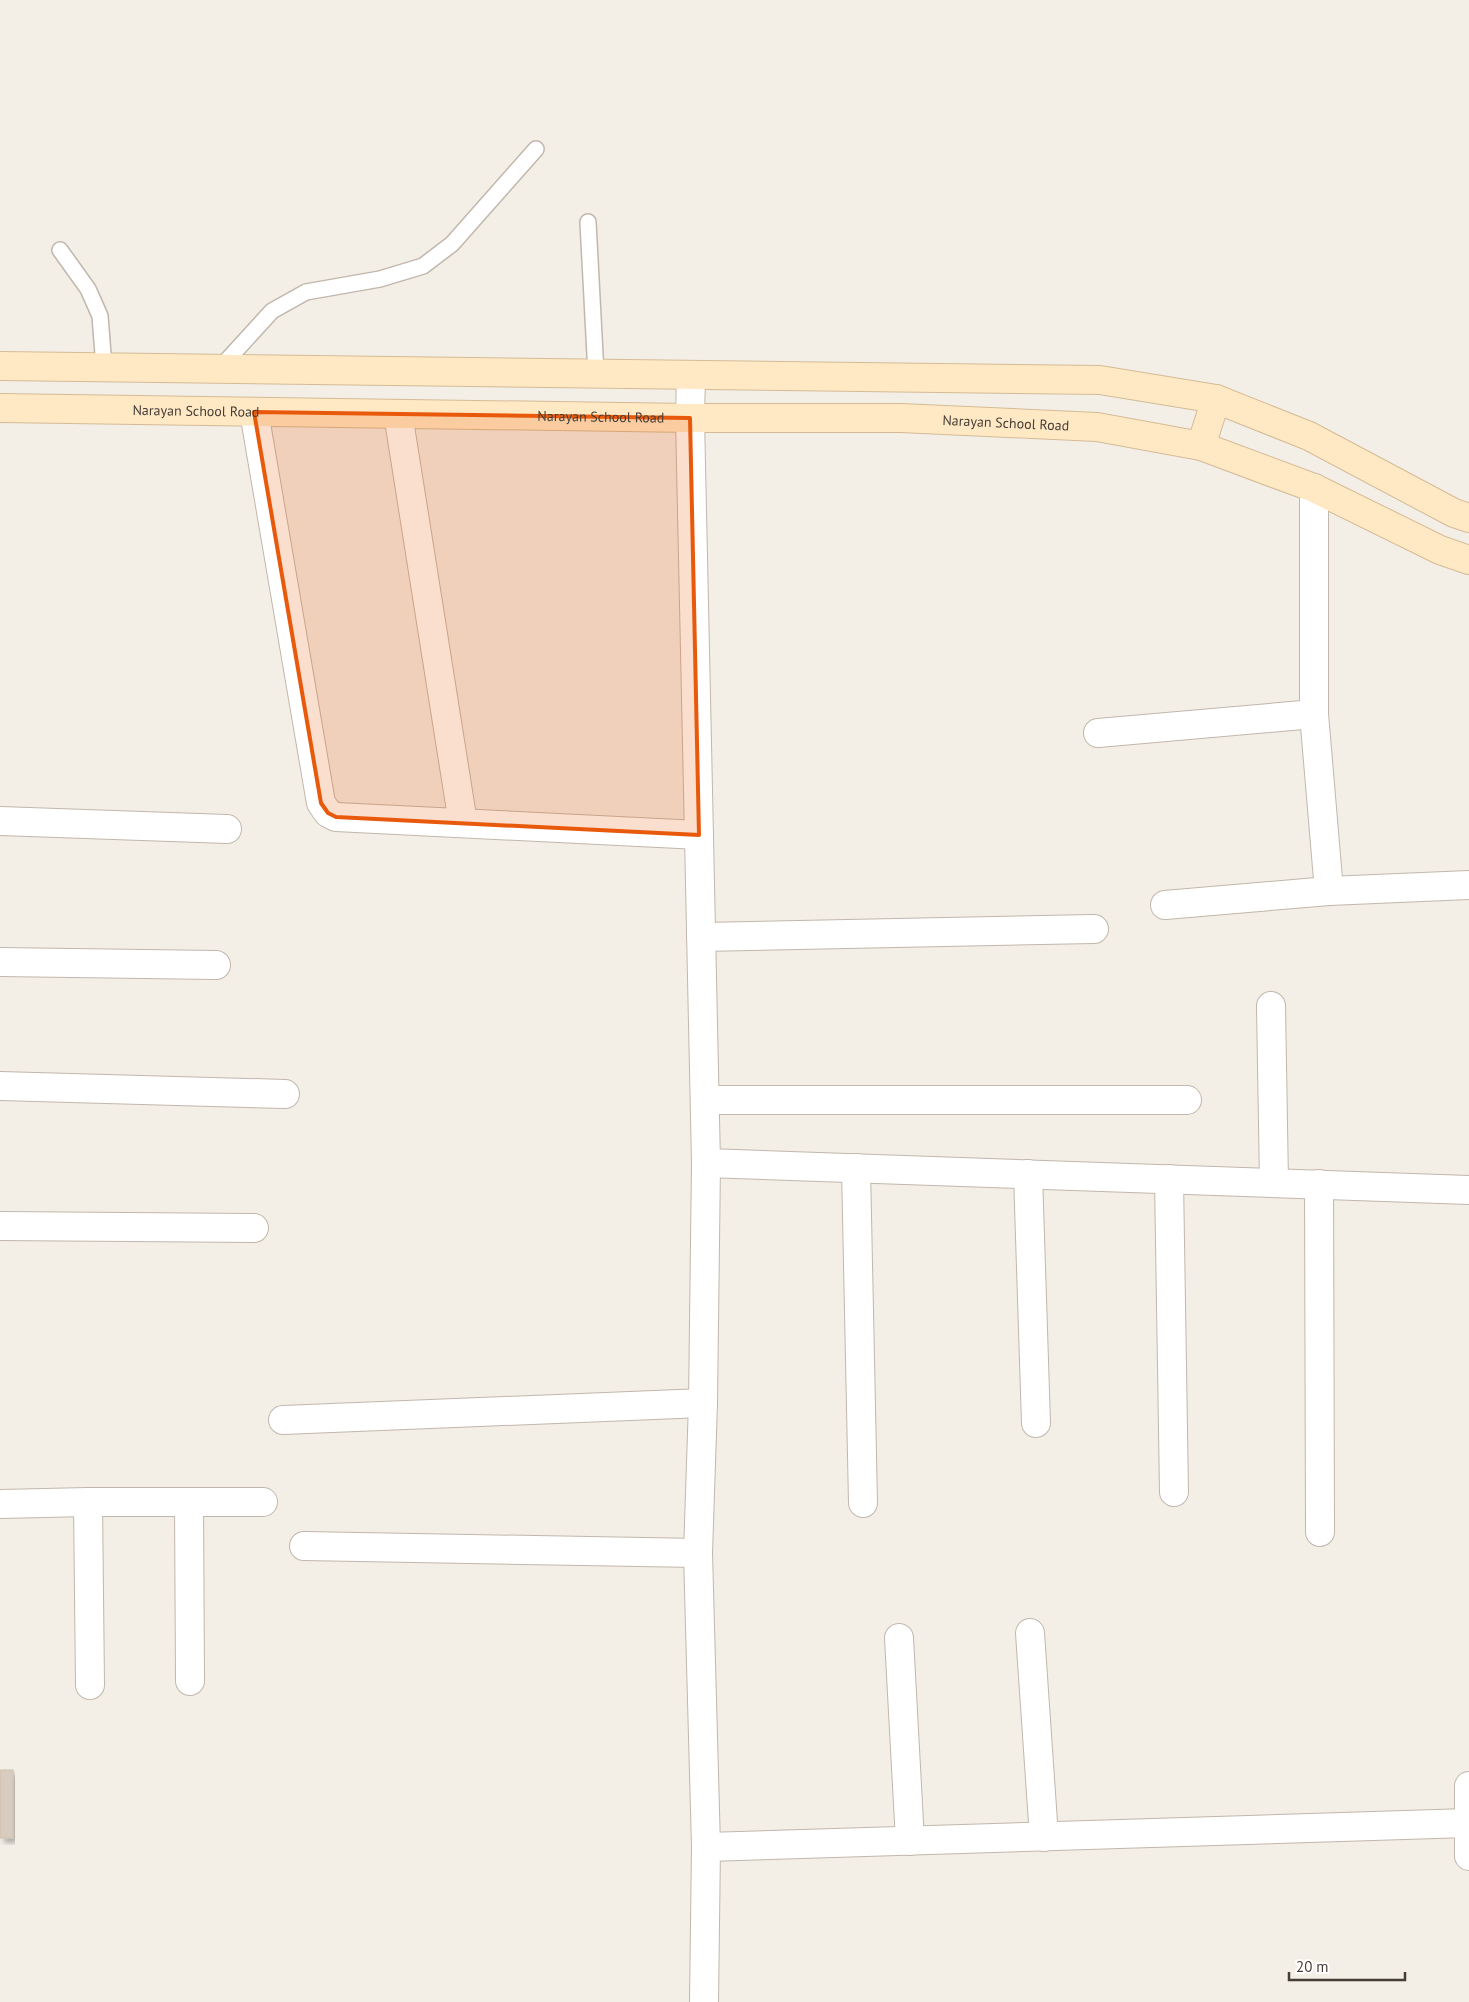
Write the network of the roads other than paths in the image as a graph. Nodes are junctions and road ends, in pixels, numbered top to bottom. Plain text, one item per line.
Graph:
1 (536, 149) dead end
2 (588, 222) dead end
3 (60, 250) dead end
4 (0, 366) edge
5 (104, 368) junction
6 (219, 369) junction
7 (596, 374) junction
8 (691, 375) junction
9 (1216, 399) junction
10 (0, 408) edge
11 (254, 412) junction
12 (398, 414) junction
13 (690, 418) junction
14 (1201, 446) junction
15 (1314, 488) junction
16 (1469, 518) edge
17 (1469, 560) edge
18 (1314, 714) junction
19 (1098, 733) dead end
20 (0, 820) edge
21 (463, 823) junction
22 (227, 830) dead end
23 (699, 834) junction
24 (1469, 885) edge
25 (1329, 891) junction
26 (1165, 905) dead end
27 (1094, 929) dead end
28 (701, 937) junction
29 (0, 962) edge
30 (216, 965) dead end
31 (1271, 1006) dead end
32 (0, 1086) edge
33 (285, 1094) dead end
34 (705, 1100) junction
35 (1187, 1100) dead end
36 (706, 1163) junction
37 (856, 1168) junction
38 (1028, 1174) junction
39 (1169, 1179) junction
40 (1274, 1183) junction
41 (1319, 1184) junction
42 (1468, 1190) edge
43 (0, 1226) edge
44 (254, 1228) dead end
45 (703, 1404) junction
46 (283, 1420) dead end
47 (1036, 1423) dead end
48 (1174, 1492) dead end
49 (88, 1502) junction
50 (189, 1502) junction
51 (263, 1502) dead end
52 (863, 1503) dead end
53 (0, 1504) edge
54 (1320, 1532) dead end
55 (304, 1546) dead end
56 (698, 1553) junction
57 (1030, 1633) dead end
58 (899, 1638) dead end
59 (190, 1680) dead end
60 (90, 1686) dead end
61 (1469, 1786) edge
62 (1468, 1823) edge
63 (1044, 1837) junction
64 (910, 1841) junction
65 (706, 1847) junction
66 (1469, 1856) edge
67 (704, 2002) edge

1 - 6 lane
2 - 7 lane
3 - 5 lane
4 - 5 street
5 - 6 street
6 - 7 street
7 - 8 street
8 - 9 street
8 - 13 street
9 - 14 street
9 - 16 street
10 - 11 street, Narayan School Road
11 - 12 street, Narayan School Road
11 - 21 street
12 - 13 street, Narayan School Road
12 - 21 street
13 - 14 street, Narayan School Road
13 - 23 street
14 - 15 street, Narayan School Road
15 - 17 street, Narayan School Road
15 - 18 street
18 - 19 street
18 - 25 street
20 - 22 street
21 - 23 street
23 - 28 street
24 - 25 street
25 - 26 street
27 - 28 street
28 - 34 street
29 - 30 street
31 - 40 street
32 - 33 street
34 - 35 street
34 - 36 street
36 - 37 street
36 - 45 street
37 - 38 street
37 - 52 street
38 - 39 street
38 - 47 street
39 - 40 street
39 - 48 street
40 - 41 street
41 - 42 street
41 - 54 street
43 - 44 street
45 - 46 street
45 - 56 street
49 - 50 street
49 - 53 street
49 - 60 street
50 - 51 street
50 - 59 street
55 - 56 street
56 - 65 street
57 - 63 street
58 - 64 street
61 - 62 street
62 - 63 street
62 - 66 street
63 - 64 street
64 - 65 street
65 - 67 street

